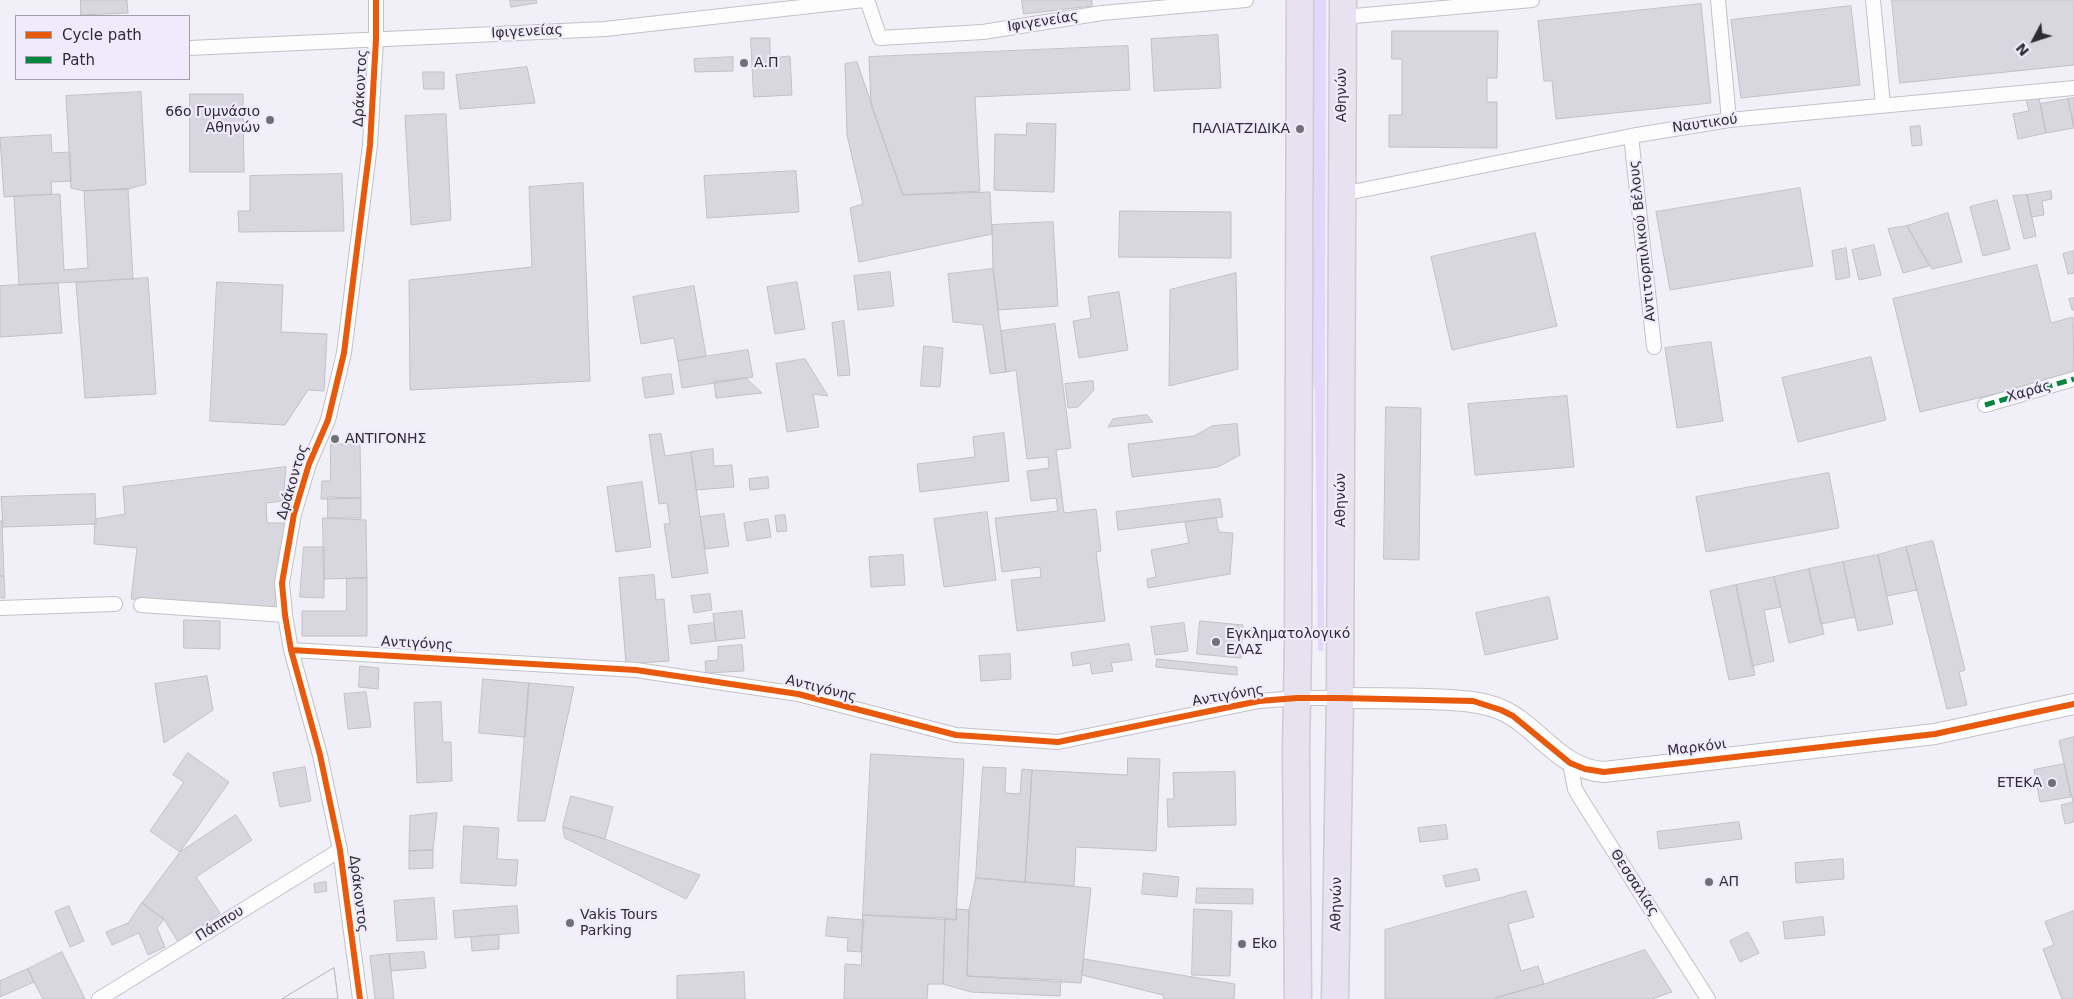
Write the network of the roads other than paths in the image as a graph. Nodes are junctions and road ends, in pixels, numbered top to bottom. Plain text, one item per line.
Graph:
1 (376, 0) edge
2 (865, 0) edge
3 (1246, 0) edge
4 (1300, 0) edge
5 (1532, 0) edge
6 (1718, 0) edge
7 (1874, 0) edge
8 (1343, 9) edge
9 (376, 39) junction
10 (190, 48) edge
11 (2074, 88) edge
12 (1882, 105) junction
13 (1729, 120) junction
14 (1631, 136) junction
15 (1342, 194) junction
16 (1654, 347) dead end
17 (2074, 379) edge
18 (1985, 405) dead end
19 (114, 604) dead end
20 (141, 605) dead end
21 (0, 608) edge
22 (285, 615) junction
23 (291, 650) junction
24 (1298, 698) junction
25 (1340, 698) junction
26 (2074, 704) edge
27 (1570, 763) junction
28 (340, 850) junction
29 (1337, 994) edge
30 (1297, 995) edge
31 (99, 999) edge
32 (360, 999) edge
33 (1708, 999) edge

1 - 9 street, Δράκοντος
2 - 3 street, Ιφιγενείας
2 - 9 street, Ιφιγενείας
4 - 24 highway
5 - 8 street
6 - 13 street
7 - 12 street
8 - 15 highway, Αθηνών
9 - 10 street, Ιφιγενείας
9 - 22 street, Δράκοντος
11 - 12 street, Ναυτικού
12 - 13 street, Ναυτικού
13 - 14 street, Ναυτικού
14 - 15 street, Ναυτικού
14 - 16 street, Αντιτορπιλικού Βέλους
15 - 25 highway, Αθηνών
17 - 18 street, Χαράς
19 - 21 street
20 - 22 street
22 - 23 street, Δράκοντος
23 - 24 street, Αντιγόνης
23 - 28 street, Δράκοντος
24 - 25 street, Αντιγόνης
24 - 30 highway
25 - 27 street, Μαρκόνι
25 - 29 highway, Αθηνών
26 - 27 street, Μαρκόνι
27 - 33 street, Θεσσαλίας
28 - 31 street, Πάππου
28 - 32 street, Δράκοντος

